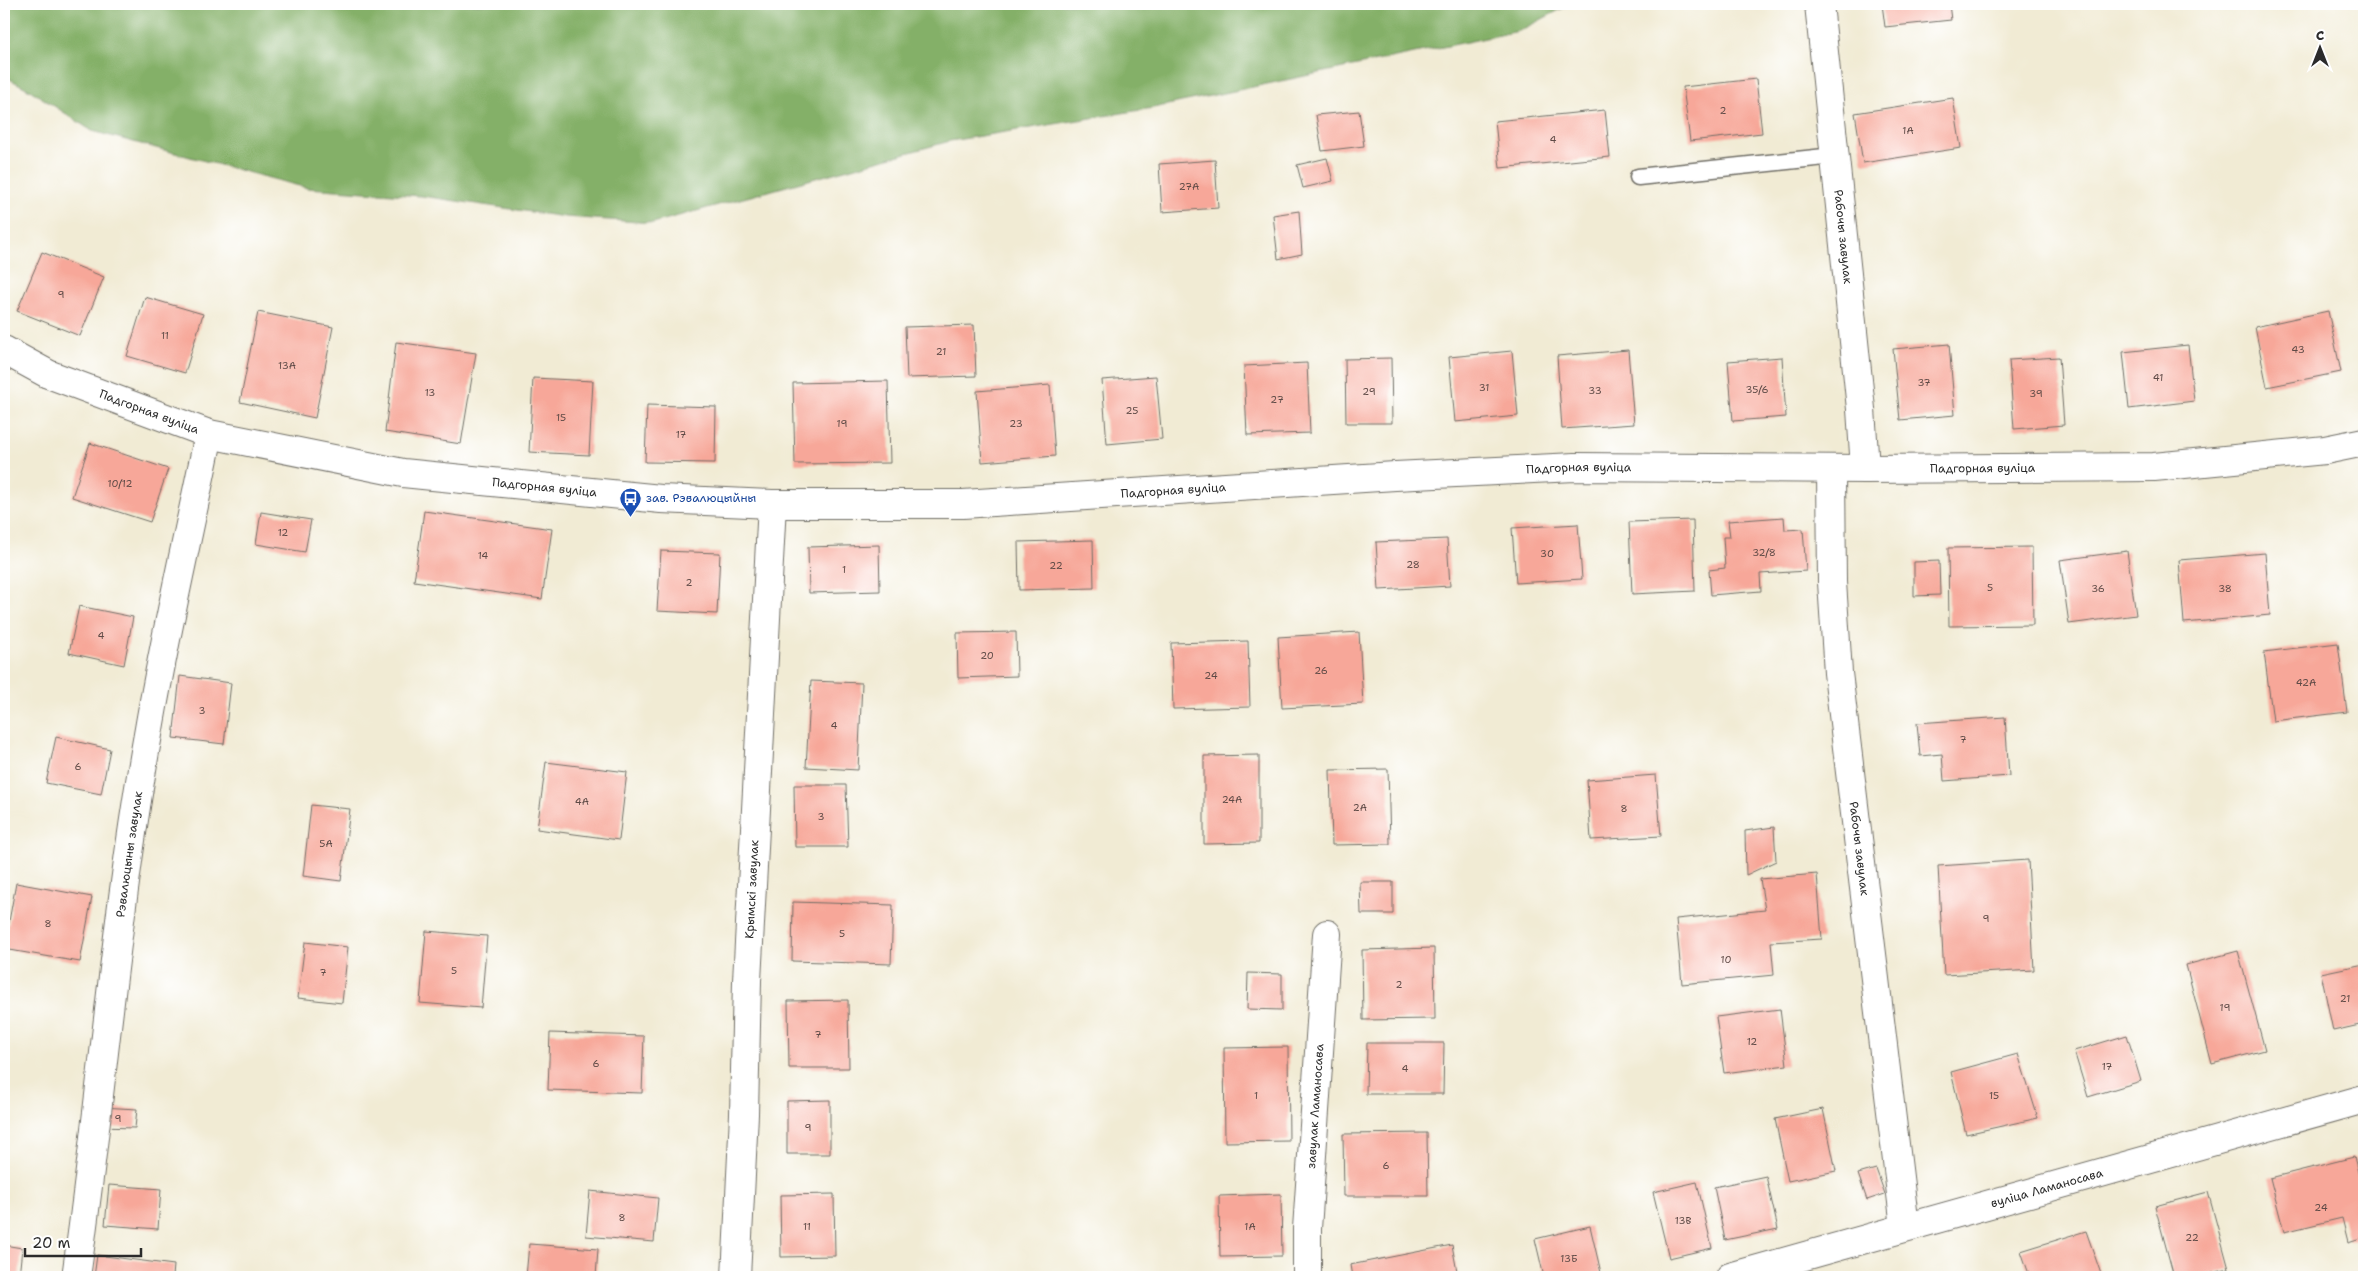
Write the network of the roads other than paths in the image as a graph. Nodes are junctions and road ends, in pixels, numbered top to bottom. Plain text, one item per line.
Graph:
1 (1819, 4) edge
2 (1834, 156) junction
3 (1638, 177) dead end
4 (4, 350) edge
5 (209, 434) junction
6 (2364, 442) edge
7 (1831, 469) junction
8 (1865, 469) junction
9 (772, 504) junction
10 (1327, 934) dead end
11 (2364, 1099) edge
12 (1905, 1227) junction
13 (76, 1277) edge
14 (736, 1277) edge
15 (1307, 1277) edge
16 (1730, 1277) edge

1 - 2 street, Рабочы завулак
2 - 3 lane
2 - 8 street, Рабочы завулак
4 - 5 street, Падгорная вуліца
5 - 9 street, Падгорная вуліца
5 - 13 street, Рэвалюцыны завулак
6 - 8 street, Падгорная вуліца
7 - 8 street, Падгорная вуліца
7 - 9 street, Падгорная вуліца
7 - 12 street, Рабочы завулак
9 - 14 street, Крымскі завулак
10 - 15 street, завулак Ламаносава
11 - 12 street, вуліца Ламаносава
12 - 16 street, вуліца Ламаносава

